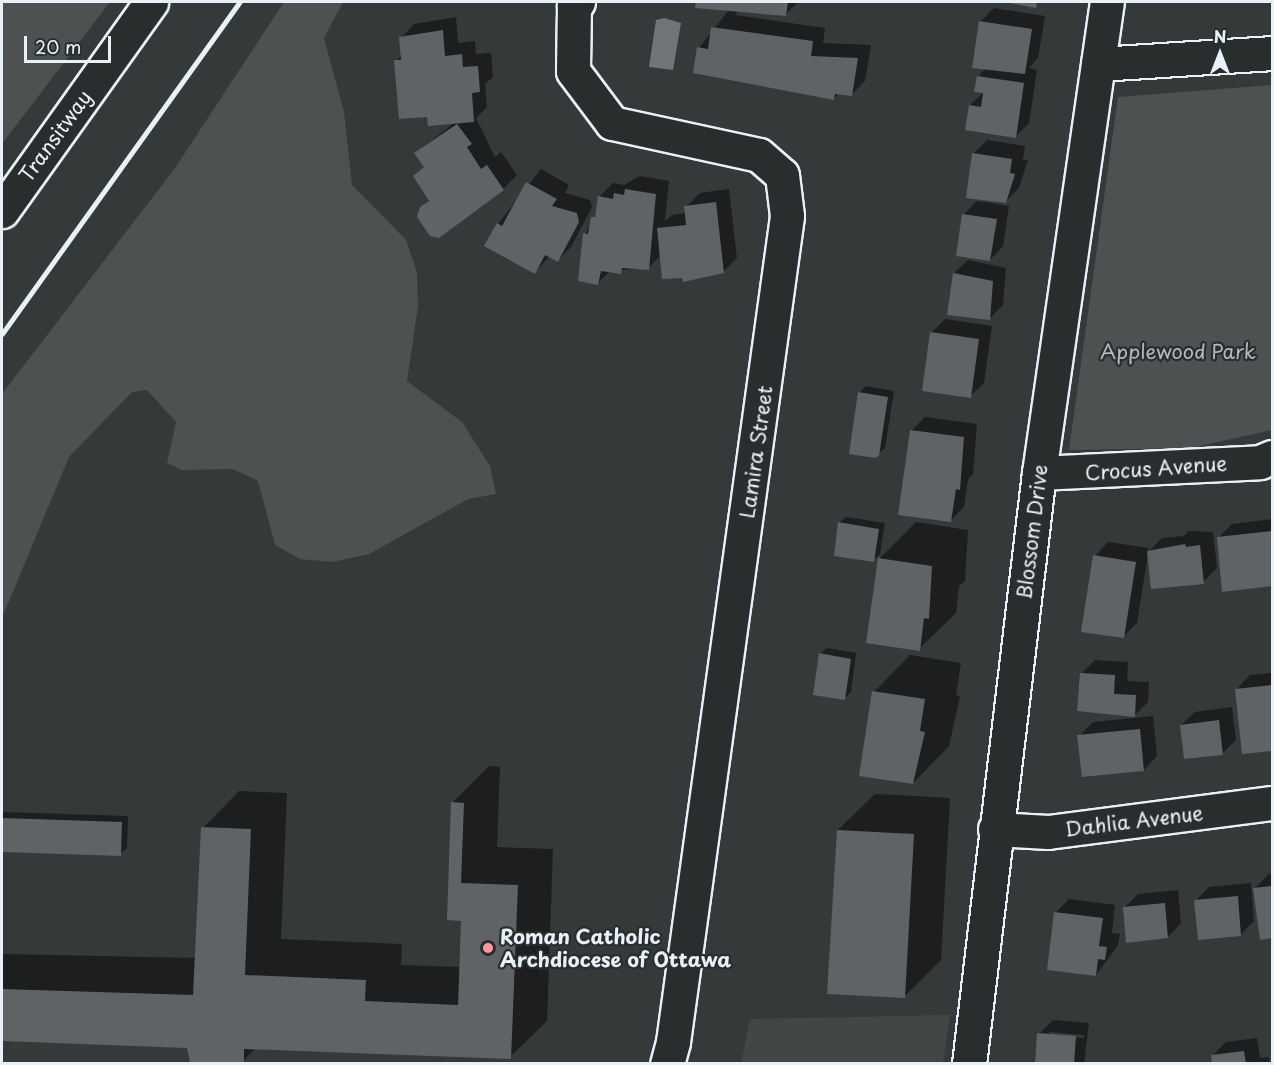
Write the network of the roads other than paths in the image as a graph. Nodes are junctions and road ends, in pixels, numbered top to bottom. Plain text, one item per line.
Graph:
1 (151, 2) edge
2 (578, 2) edge
3 (1107, 2) edge
4 (1272, 53) edge
5 (1098, 64) junction
6 (2, 211) edge
7 (1272, 457) edge
8 (1039, 473) junction
9 (1272, 803) edge
10 (995, 829) junction
11 (671, 1056) edge
12 (969, 1064) edge

1 - 6 street, Transitway
2 - 11 street, Lamira Street
3 - 5 street, Blossom Drive
4 - 5 street
5 - 8 street, Blossom Drive
7 - 8 street, Crocus Avenue
8 - 10 street, Blossom Drive
9 - 10 street, Dahlia Avenue
10 - 12 street, Blossom Drive

